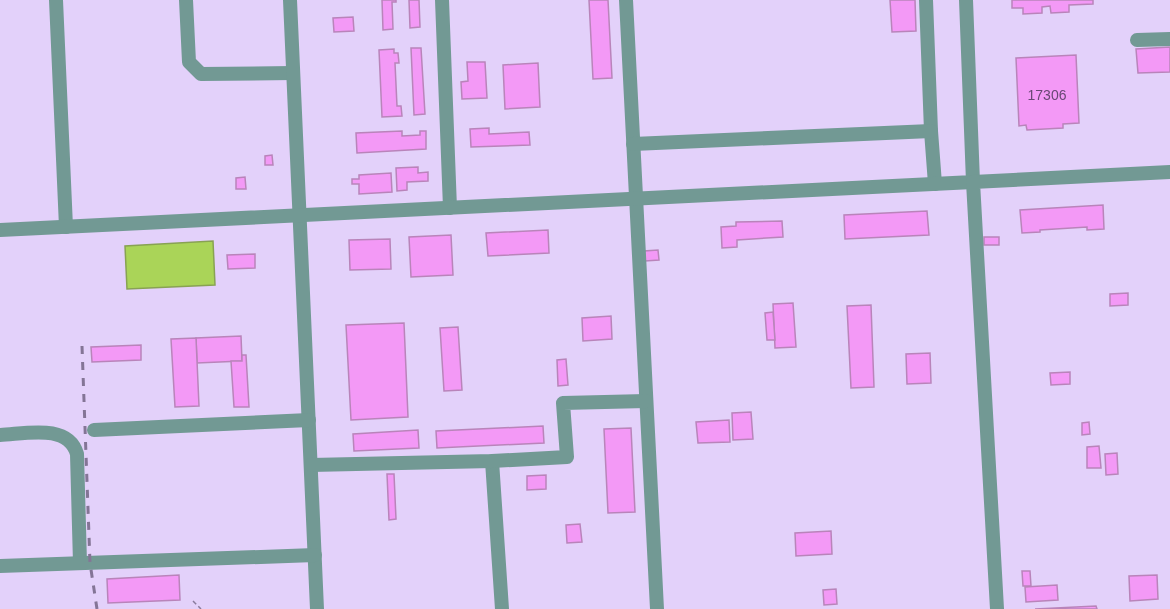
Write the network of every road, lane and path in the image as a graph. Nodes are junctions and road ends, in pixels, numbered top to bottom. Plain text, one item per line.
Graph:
1 (56, 0) edge
2 (186, 0) edge
3 (290, 0) edge
4 (442, 0) edge
5 (626, 0) edge
6 (926, 0) edge
7 (966, 0) edge
8 (1170, 39) edge
9 (1137, 40) dead end
10 (293, 73) junction
11 (931, 131) junction
12 (633, 144) junction
13 (1170, 172) edge
14 (973, 182) junction
15 (935, 184) junction
16 (635, 198) junction
17 (450, 208) junction
18 (300, 216) junction
19 (66, 227) junction
20 (0, 230) edge
21 (646, 401) junction
22 (309, 420) junction
23 (94, 430) dead end
24 (0, 435) edge
25 (492, 462) junction
26 (311, 465) junction
27 (315, 555) junction
28 (80, 563) junction
29 (0, 566) edge
30 (193, 601) dead end
31 (201, 609) edge
32 (317, 609) edge
33 (502, 609) edge
34 (657, 609) edge
35 (997, 609) edge

1 - 19 lane
2 - 10 lane
3 - 10 lane
4 - 17 lane
5 - 12 lane
6 - 11 lane
7 - 14 lane
8 - 9 lane
10 - 18 lane
11 - 12 lane
11 - 15 lane
12 - 16 lane
13 - 14 lane
14 - 15 lane
14 - 35 lane
15 - 16 lane
16 - 17 lane
16 - 21 lane
17 - 18 lane
18 - 19 lane
18 - 22 lane
19 - 20 lane
21 - 25 lane
21 - 34 lane
22 - 23 lane
22 - 26 lane
24 - 28 lane
25 - 26 lane
25 - 33 lane
26 - 27 lane
27 - 28 lane
27 - 32 lane
28 - 29 lane
30 - 31 path

